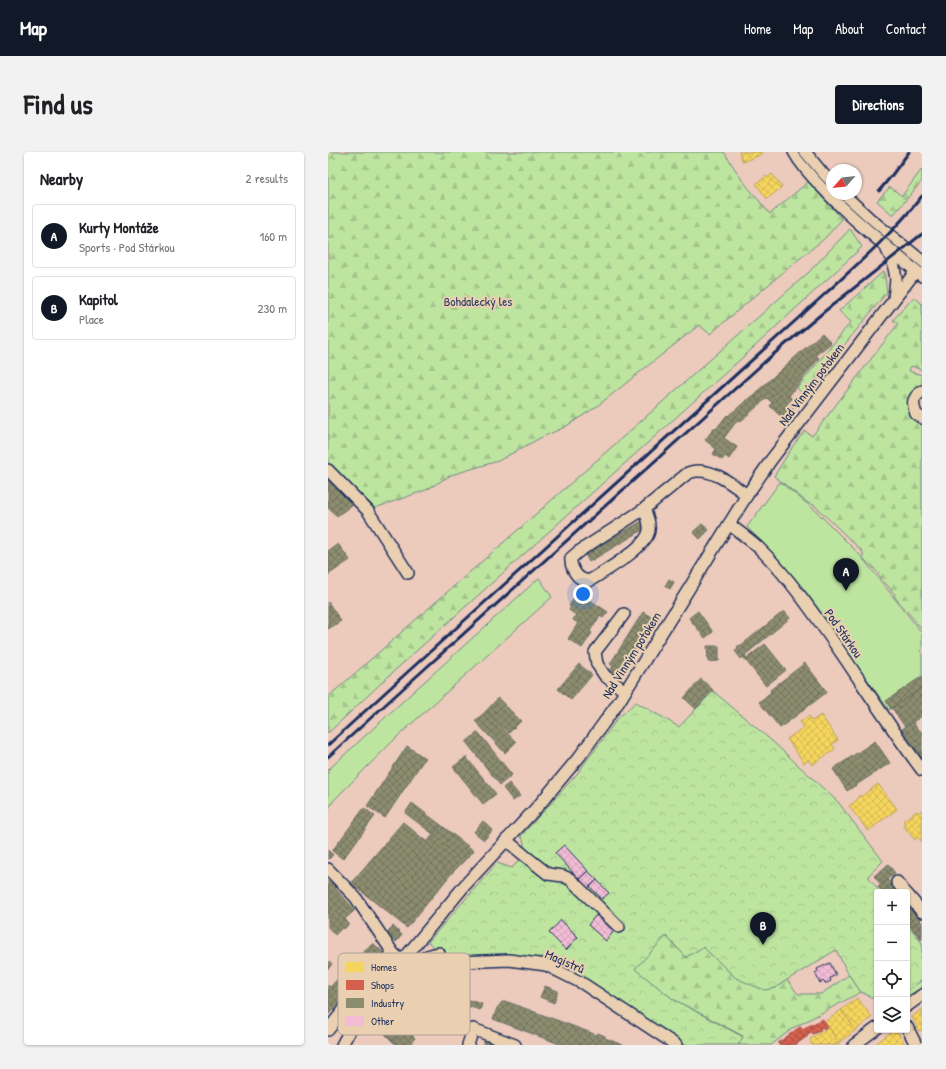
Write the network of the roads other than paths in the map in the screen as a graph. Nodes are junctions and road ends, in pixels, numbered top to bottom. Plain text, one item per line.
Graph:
1 (794, 152) edge
2 (805, 152) edge
3 (809, 152) edge
4 (826, 170) edge
5 (826, 177) edge
6 (849, 200) edge
7 (858, 200) edge
8 (885, 246) junction
9 (922, 252) edge
10 (920, 268) edge
11 (894, 299) junction
12 (922, 391) edge
13 (922, 418) edge
14 (328, 470) edge
15 (747, 494) junction
16 (644, 509) junction
17 (729, 524) junction
18 (408, 573) dead end
19 (624, 614) dead end
20 (625, 691) junction
21 (922, 770) edge
22 (506, 840) junction
23 (328, 869) edge
24 (897, 882) dead end
25 (903, 889) edge
26 (910, 898) edge
27 (922, 912) edge
28 (619, 927) dead end
29 (393, 953) edge
30 (409, 953) edge
31 (470, 962) edge
32 (922, 995) edge
33 (910, 1004) edge
34 (338, 1017) edge
35 (328, 1030) edge
36 (874, 1030) edge
37 (910, 1033) edge
38 (347, 1035) edge
39 (342, 1045) edge
40 (468, 1045) edge
41 (515, 1045) edge
42 (676, 1045) edge
43 (854, 1045) edge
44 (916, 1045) edge

1 - 8 street
2 - 5 street
3 - 4 street
6 - 10 street
7 - 9 street
8 - 10 street
8 - 11 street
10 - 11 street, Nad Vinným potokem
11 - 15 street, Nad Vinným potokem
12 - 13 street
14 - 18 street
15 - 16 street
15 - 17 street, Nad Vinným potokem
16 - 16 street
17 - 20 street, Nad Vinným potokem
17 - 21 street, Pod Stárkou
19 - 20 street
20 - 22 street, Nad Vinným potokem
22 - 28 street
22 - 30 street, Nad Vinným potokem
23 - 29 street
24 - 25 street
26 - 27 street
31 - 42 street, Magistrů
32 - 33 street
34 - 35 street
36 - 43 street
37 - 44 street
38 - 39 street, Nad Vinným potokem
40 - 41 street

